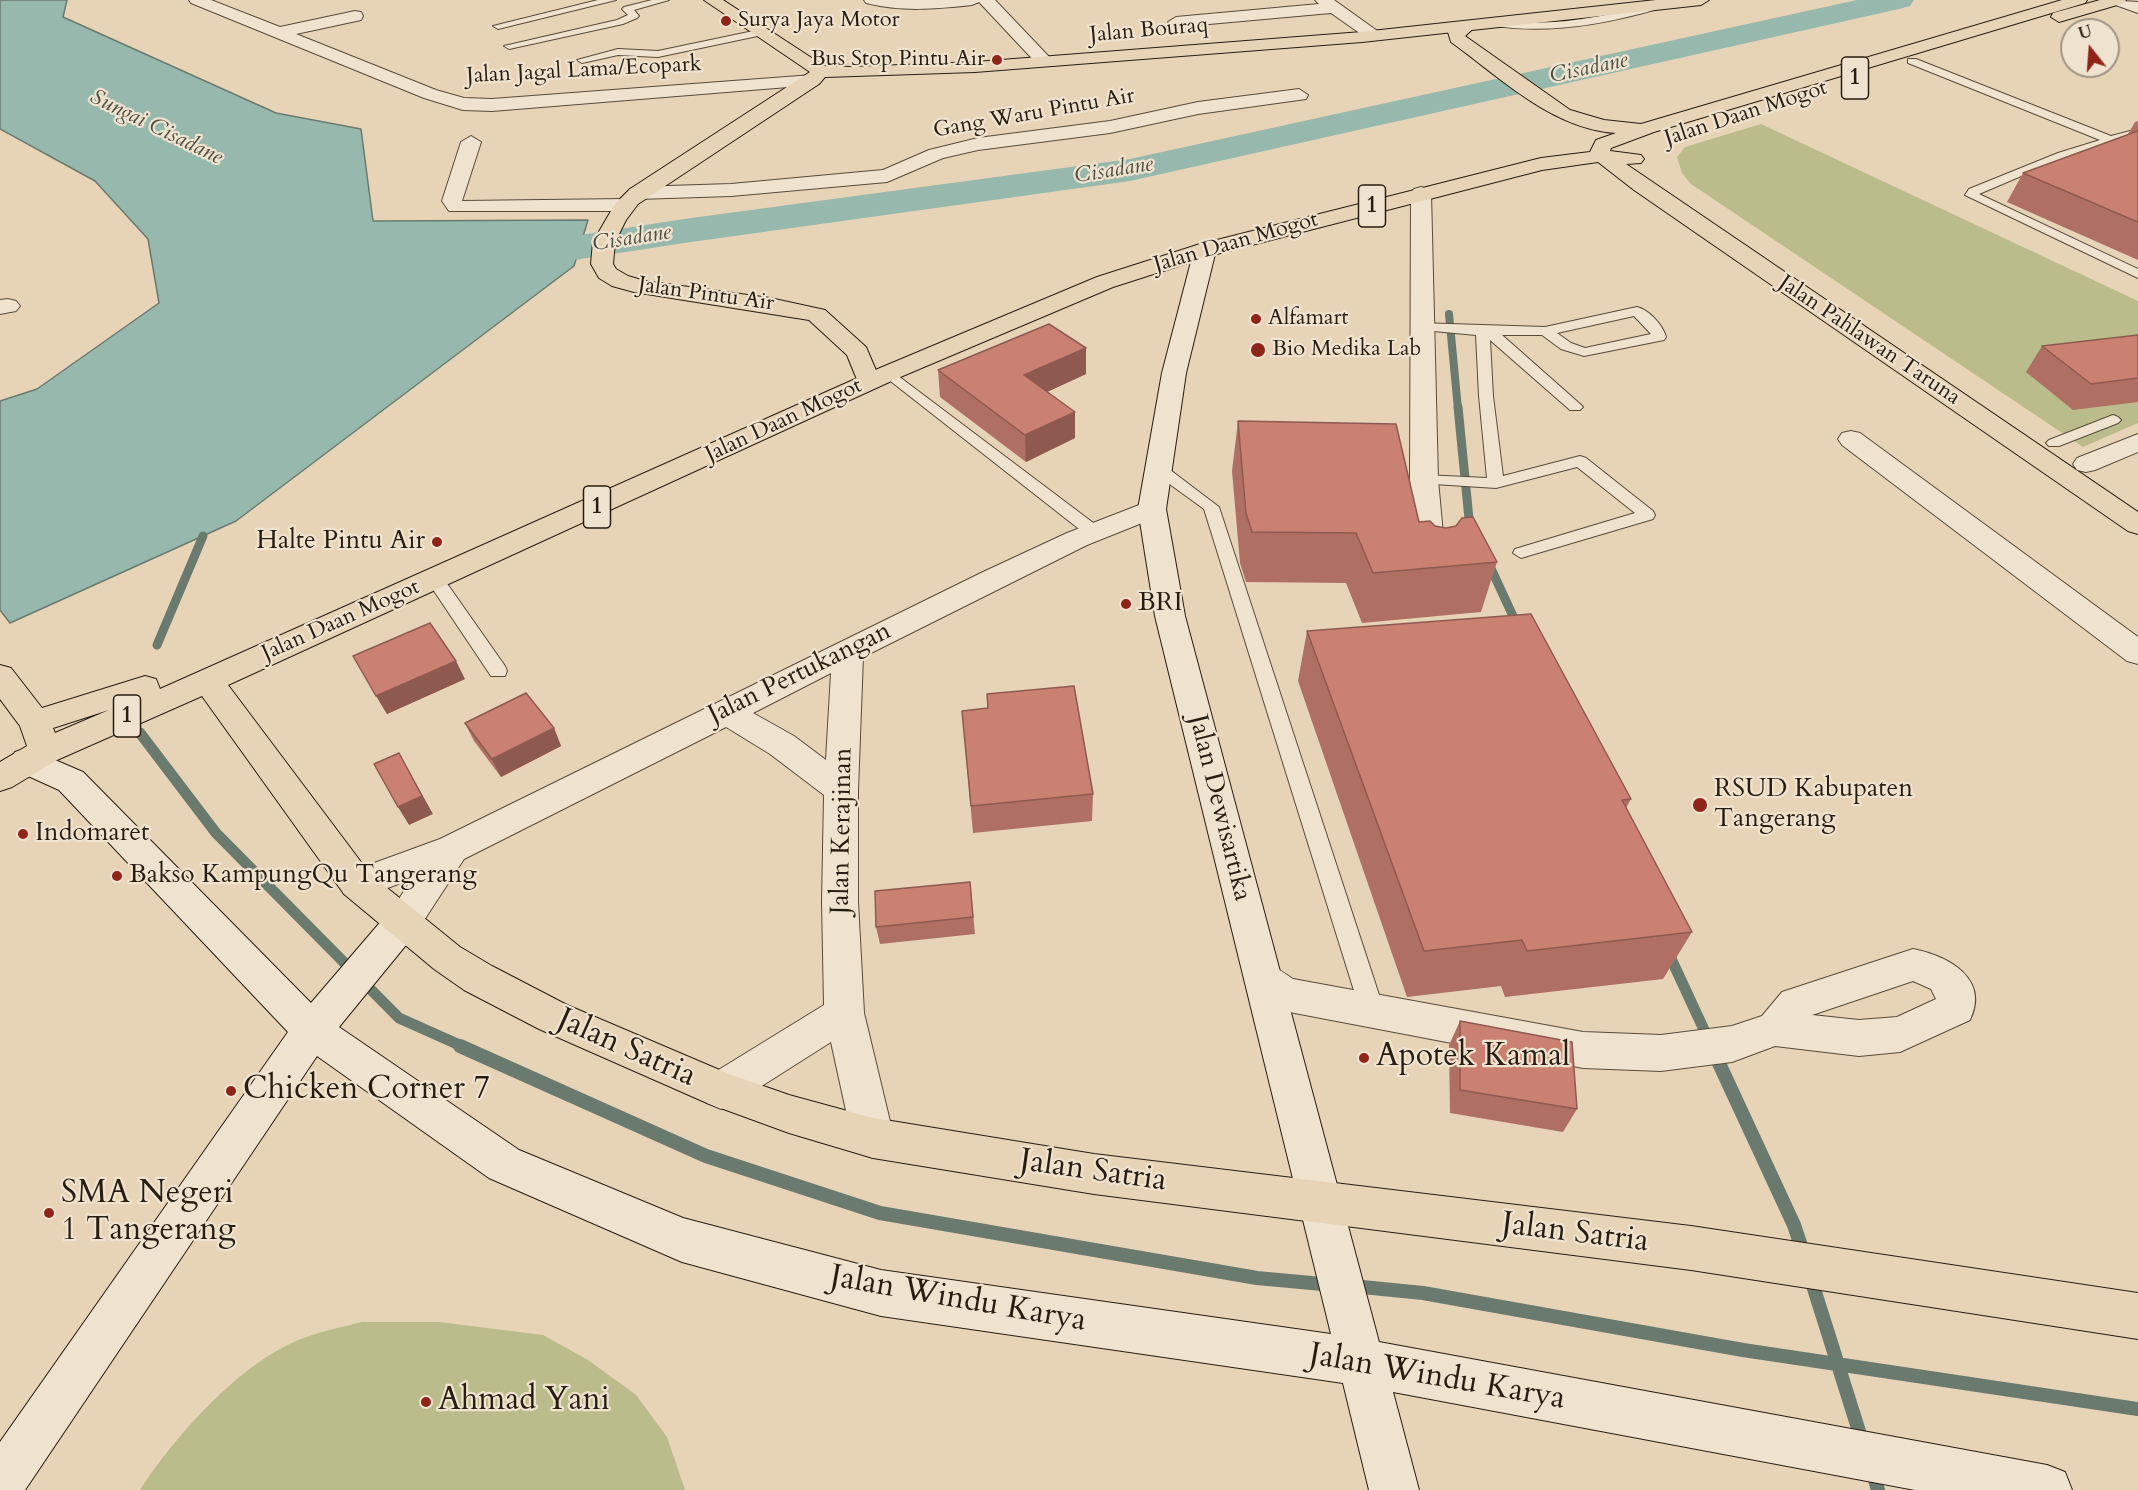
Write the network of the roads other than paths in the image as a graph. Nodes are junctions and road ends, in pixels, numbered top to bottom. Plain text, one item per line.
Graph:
1 (197, 0) edge
2 (612, 0) edge
3 (664, 0) edge
4 (712, 0) edge
5 (872, 0) edge
6 (972, 0) edge
7 (986, 0) edge
8 (1701, 0) edge
9 (2079, 0) edge
10 (2117, 0) edge
11 (1329, 4) edge
12 (2138, 8) edge
13 (627, 9) junction
14 (355, 16) dead end
15 (1176, 22) dead end
16 (498, 26) dead end
17 (1477, 29) junction
18 (763, 32) junction
19 (277, 33) junction
20 (1374, 35) junction
21 (509, 46) dead end
22 (582, 60) dead end
23 (1912, 61) junction
24 (1045, 62) junction
25 (816, 75) junction
26 (1299, 95) dead end
27 (1559, 112) junction
28 (2138, 132) edge
29 (1651, 136) junction
30 (2110, 140) junction
31 (471, 142) dead end
32 (1605, 149) junction
33 (1541, 165) junction
34 (1501, 174) junction
35 (1641, 186) junction
36 (1420, 193) junction
37 (627, 204) junction
38 (1205, 250) junction
39 (2138, 274) edge
40 (1426, 327) junction
41 (1481, 331) junction
42 (1545, 331) junction
43 (879, 377) junction
44 (1575, 407) dead end
45 (2113, 420) dead end
46 (1851, 439) dead end
47 (2054, 442) junction
48 (2138, 442) edge
49 (2086, 464) junction
50 (1159, 469) junction
51 (1432, 480) junction
52 (1492, 484) junction
53 (2138, 499) edge
54 (1152, 509) junction
55 (2138, 525) edge
56 (1094, 532) junction
57 (1521, 553) dead end
58 (1432, 567) edge
59 (435, 579) junction
60 (324, 629) junction
61 (848, 650) junction
62 (2138, 653) edge
63 (498, 671) dead end
64 (208, 681) junction
65 (3, 684) edge
66 (725, 711) junction
67 (27, 753) edge
68 (841, 790) junction
69 (452, 849) junction
70 (357, 884) junction
71 (399, 927) junction
72 (1263, 979) junction
73 (1372, 1010) junction
74 (844, 1013) junction
75 (318, 1023) junction
76 (1775, 1029) dead end
77 (721, 1090) junction
78 (873, 1138) junction
79 (1324, 1213) junction
80 (2138, 1316) edge
81 (1359, 1354) junction
82 (1927, 1474) edge
83 (0, 1484) edge
84 (1394, 1490) edge
85 (2047, 1490) edge

1 - 19 street, Jalan Jagal Lama/Ecopark
2 - 13 lane
2 - 16 lane
3 - 13 lane
4 - 18 main road
5 - 6 street
7 - 24 street
8 - 17 main road, Jalan Bouraq
9 - 29 main road, Jalan Daan Mogot / 1
10 - 12 street
10 - 23 main road, Jalan Daan Mogot / 1
11 - 15 street
11 - 20 street
13 - 21 lane
14 - 19 street
17 - 20 main road, Jalan Bouraq
17 - 27 main road
18 - 22 lane
18 - 25 main road
19 - 25 street, Jalan Jagal Lama/Ecopark
20 - 24 main road, Jalan Bouraq
23 - 29 main road, Jalan Daan Mogot / 1
23 - 30 lane
24 - 25 main road, Jalan Bouraq
25 - 37 main road
26 - 37 street, Gang Waru Pintu Air
27 - 29 main road
27 - 33 main road
28 - 30 lane
29 - 32 main road, Jalan Daan Mogot / 1
30 - 39 lane
31 - 37 street, Gang Waru Pintu Air
32 - 33 main road, Jalan Daan Mogot / 1
32 - 35 main road, Jalan Pahlawan Taruna
32 - 47 main road, Jalan Pahlawan Taruna
33 - 34 main road, Jalan Daan Mogot / 1
34 - 35 main road
34 - 36 main road, Jalan Daan Mogot / 1
35 - 55 main road, Jalan Pahlawan Taruna
36 - 38 main road, Jalan Daan Mogot / 1
36 - 40 street
37 - 43 main road, Jalan Pintu Air
38 - 43 main road, Jalan Daan Mogot / 1
38 - 50 street, Jalan Dewisartika
40 - 41 lane
40 - 51 street
41 - 42 lane
41 - 44 lane
41 - 52 lane
42 - 42 lane
43 - 56 lane
43 - 59 main road, Jalan Daan Mogot / 1
45 - 47 lane
46 - 62 street
47 - 49 main road, Jalan Pahlawan Taruna
48 - 49 street
49 - 53 main road, Jalan Pahlawan Taruna
50 - 54 street, Jalan Dewisartika
50 - 73 lane
51 - 52 lane
51 - 58 street
52 - 57 lane
54 - 56 street, Jalan Pertukangan
54 - 72 street, Jalan Dewisartika
56 - 61 street, Jalan Pertukangan
59 - 60 main road, Jalan Daan Mogot / 1
59 - 63 lane
60 - 64 main road, Jalan Daan Mogot / 1
60 - 67 main road
61 - 66 street, Jalan Pertukangan
61 - 68 street, Jalan Kerajinan
64 - 67 main road, Jalan Daan Mogot / 1
64 - 70 main road, Jalan Satria
65 - 67 main road
66 - 68 street
66 - 69 street, Jalan Pertukangan
67 - 75 street, Jalan Windu Karya
68 - 74 street, Jalan Kerajinan
69 - 70 street, Jalan Pertukangan
69 - 71 street, Jalan Pertukangan
70 - 71 main road, Jalan Satria
71 - 75 street, Jalan Pertukangan
71 - 77 main road, Jalan Satria
72 - 73 street
72 - 79 street, Jalan Dewisartika
73 - 76 street
74 - 77 street
74 - 78 street, Jalan Kerajinan
75 - 81 street, Jalan Windu Karya
75 - 83 street, Jalan Pertukangan
77 - 78 main road, Jalan Satria
78 - 79 main road, Jalan Satria
79 - 80 main road, Jalan Satria
79 - 81 street, Jalan Dewisartika
81 - 82 street, Jalan Windu Karya
81 - 84 street, Jalan Dewisartika
82 - 85 street, Jalan Windu Karya

